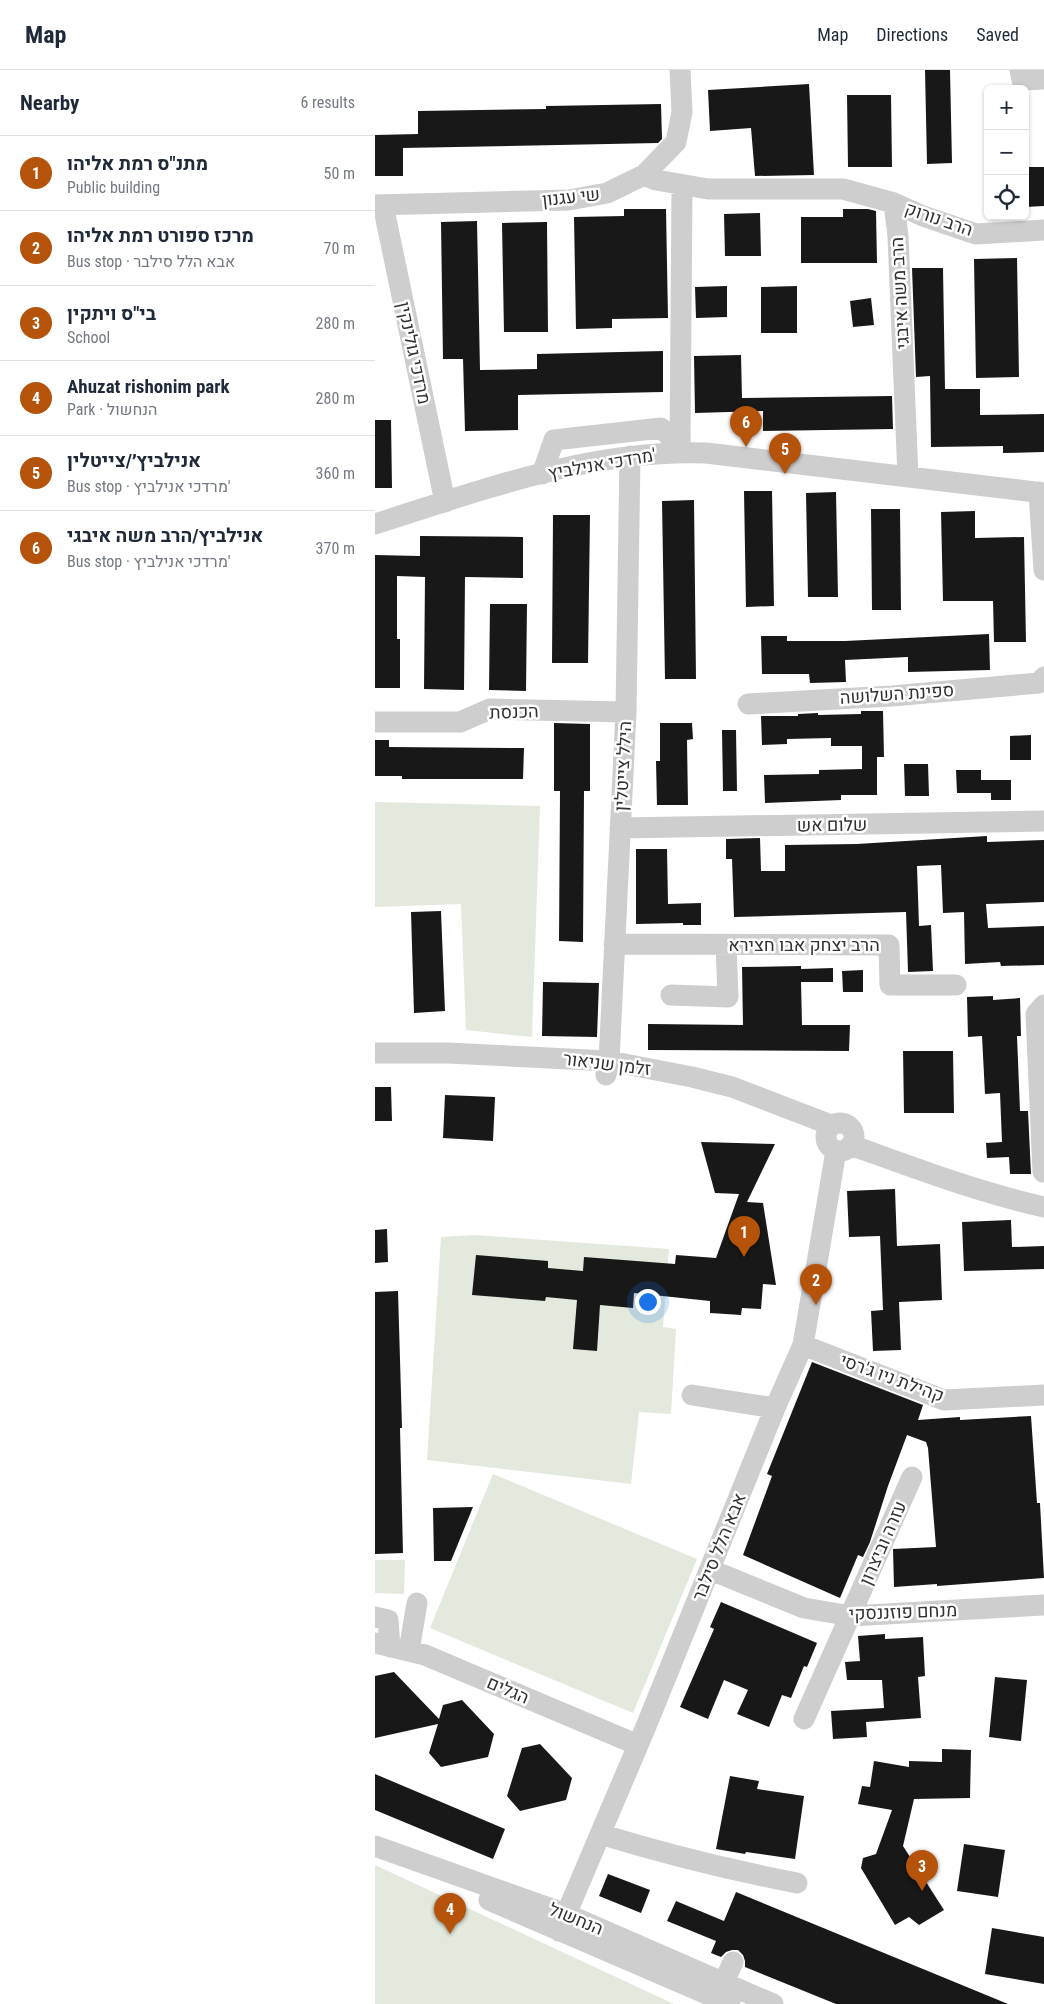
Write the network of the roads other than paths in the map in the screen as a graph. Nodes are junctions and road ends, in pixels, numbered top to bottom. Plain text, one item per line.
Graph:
1 (680, 70) edge
2 (1020, 70) edge
3 (1044, 78) edge
4 (644, 175) junction
5 (682, 186) junction
6 (893, 203) junction
7 (379, 205) edge
8 (1044, 230) edge
9 (683, 450) junction
10 (630, 456) junction
11 (543, 474) junction
12 (908, 477) junction
13 (1042, 492) edge
14 (445, 502) junction
15 (375, 524) edge
16 (1044, 570) edge
17 (1044, 677) edge
18 (748, 704) dead end
19 (625, 712) junction
20 (375, 722) edge
21 (1044, 821) edge
22 (620, 828) junction
23 (614, 944) junction
24 (727, 944) junction
25 (956, 985) dead end
26 (671, 995) dead end
27 (1044, 1005) edge
28 (375, 1052) edge
29 (375, 1066) edge
30 (608, 1068) junction
31 (839, 1139) junction
32 (1043, 1172) edge
33 (1044, 1196) edge
34 (1044, 1207) edge
35 (803, 1345) junction
36 (692, 1394) dead end
37 (1044, 1395) edge
38 (775, 1408) junction
39 (912, 1476) dead end
40 (711, 1570) junction
41 (417, 1603) dead end
42 (1044, 1605) edge
43 (851, 1616) junction
44 (375, 1617) edge
45 (391, 1647) edge
46 (804, 1719) dead end
47 (638, 1745) junction
48 (600, 1834) junction
49 (375, 1847) edge
50 (797, 1883) dead end
51 (562, 1922) junction
52 (733, 1962) dead end
53 (721, 1997) edge
54 (773, 2004) edge

1 - 4 street, שי עגנון
2 - 3 street
4 - 5 street
4 - 7 street, שי עגנון
5 - 6 street
5 - 9 street
6 - 8 street, הרב נורוק
6 - 12 street, הרב משה איבגי
7 - 14 street, מרדכי גולינקין
9 - 10 street, מרדכי אנילביץ'
9 - 11 street
9 - 12 street, מרדכי אנילביץ'
10 - 11 street, מרדכי אנילביץ'
10 - 19 street, הילל צייטלין
11 - 14 street, מרדכי אנילביץ'
12 - 13 street, מרדכי אנילביץ'
13 - 16 street
14 - 15 street, מרדכי אנילביץ'
17 - 18 street, ספינת השלושה
19 - 20 street, הכנסת
19 - 22 street, הילל צייטלין
21 - 22 street, שלום אש
22 - 23 street, הילל צייטלין
23 - 24 street, הרב יצחק אבו חצירא
23 - 30 street, הילל צייטלין
24 - 25 street, הרב יצחק אבו חצירא
24 - 26 street
27 - 32 street
28 - 30 street, זלמן שניאור
29 - 30 street, זלמן שניאור
30 - 31 street, זלמן שניאור
31 - 33 street, זלמן שניאור
31 - 34 street, זלמן שניאור
31 - 35 street, אבא הלל סילבר
35 - 37 street, קהילת ניו ג'רסי
35 - 38 street, אבא הלל סילבר
36 - 38 street
38 - 40 street, אבא הלל סילבר
39 - 43 street, עזרה וביצרון
40 - 43 street, מנחם פוזננסקי
40 - 47 street, אבא הלל סילבר
41 - 45 street
42 - 43 street, מנחם פוזננסקי
43 - 46 street, עזרה וביצרון
44 - 45 street
45 - 47 street, הגלים
47 - 48 street, אבא הלל סילבר
48 - 50 street
48 - 51 street, אבא הלל סילבר
49 - 51 street, הנחשול
51 - 53 street, הנחשול
52 - 53 street
53 - 54 street, הנחשול

